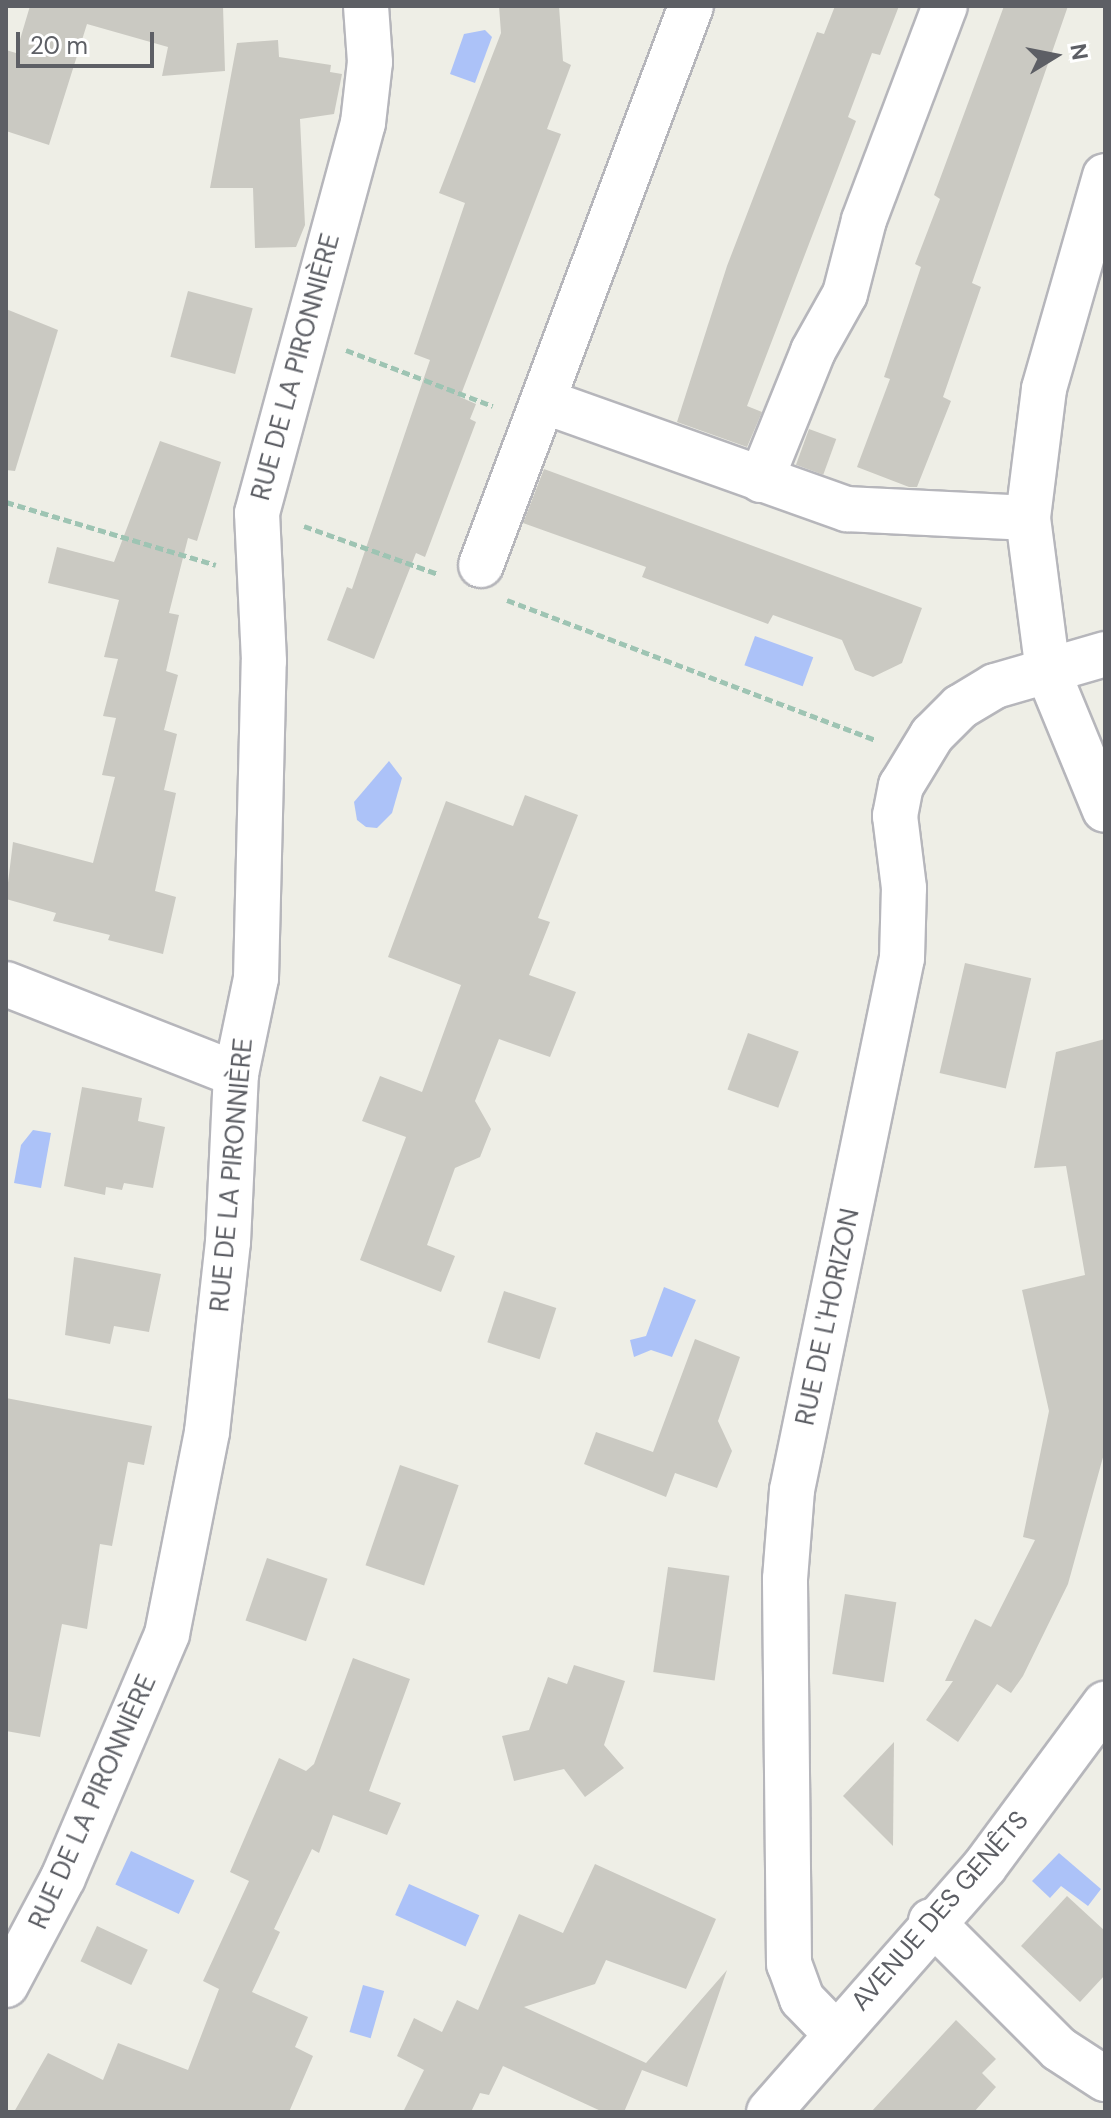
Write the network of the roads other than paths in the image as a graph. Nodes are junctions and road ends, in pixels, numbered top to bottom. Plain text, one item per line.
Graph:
1 (366, 6) edge
2 (691, 6) edge
3 (945, 6) edge
4 (1105, 176) edge
5 (539, 413) junction
6 (761, 480) junction
7 (1028, 518) junction
8 (476, 580) road end
9 (1105, 654) edge
10 (1048, 672) junction
11 (1105, 810) edge
12 (6, 984) edge
13 (236, 1074) junction
14 (1105, 1704) edge
15 (931, 1921) junction
16 (6, 1985) edge
17 (834, 2032) junction
18 (1105, 2079) edge
19 (769, 2112) edge

1 - 13 street, RUE DE LA PIRONNIÈRE
2 - 5 street
3 - 6 street
4 - 7 street
5 - 6 street
5 - 8 street
6 - 7 street
7 - 10 street
9 - 10 street, RUE DE L'HORIZON
10 - 11 street
10 - 17 street, RUE DE L'HORIZON
12 - 13 street
13 - 16 street, RUE DE LA PIRONNIÈRE
14 - 15 street, AVENUE DES GENÊTS
15 - 17 street, AVENUE DES GENÊTS
15 - 18 street
17 - 19 street, AVENUE DES GENÊTS

